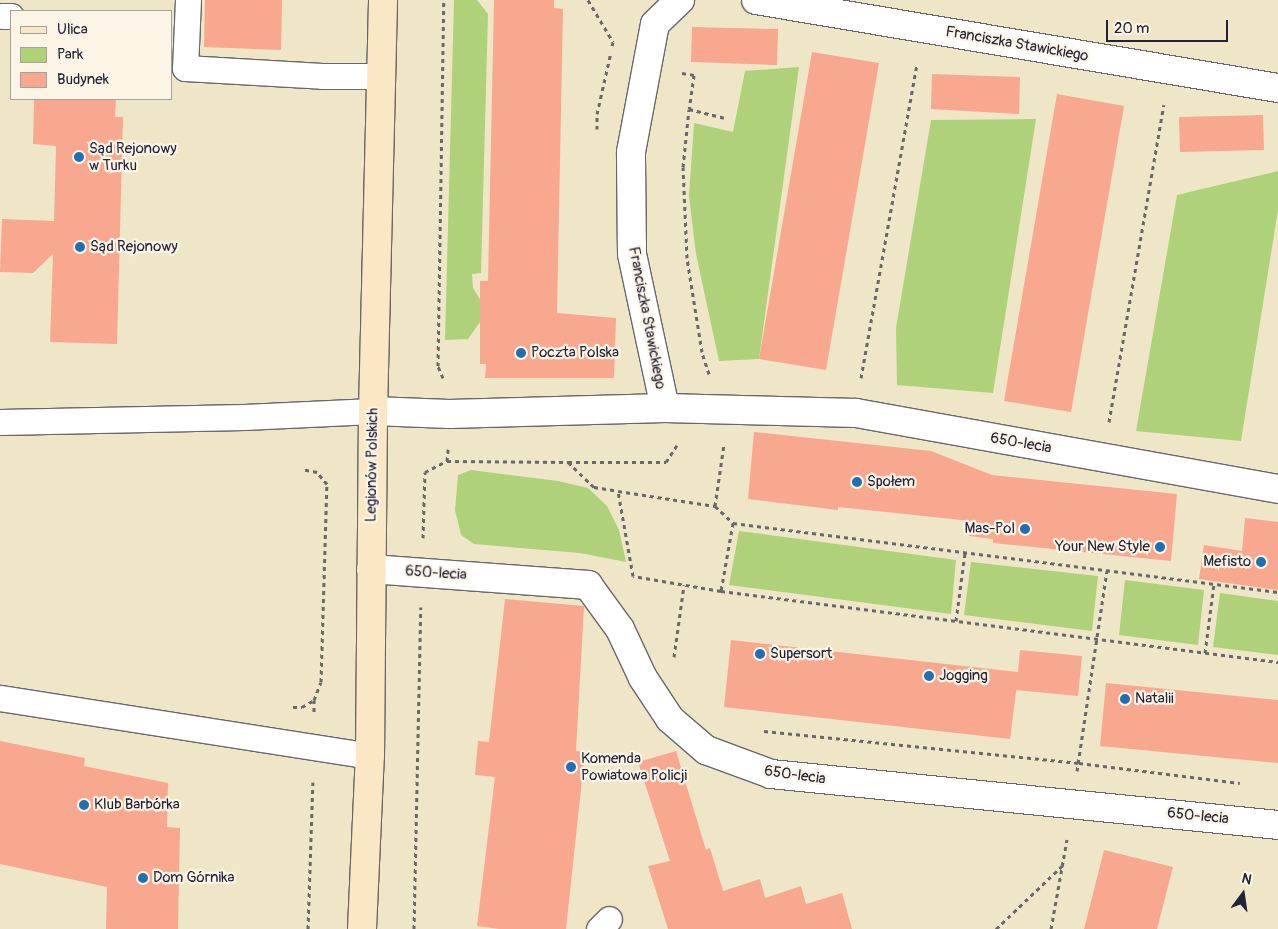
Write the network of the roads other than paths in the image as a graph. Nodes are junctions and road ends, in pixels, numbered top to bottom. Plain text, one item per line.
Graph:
1 (383, 0) edge
2 (680, 0) edge
3 (756, 0) edge
4 (182, 12) edge
5 (381, 76) junction
6 (1278, 88) edge
7 (665, 408) junction
8 (373, 411) junction
9 (0, 422) edge
10 (1278, 489) edge
11 (371, 569) junction
12 (0, 698) edge
13 (370, 756) junction
14 (1278, 825) edge
15 (362, 929) edge

1 - 5 street, Legionów Polskich
2 - 7 street, Franciszka Stawickiego
3 - 6 street, Franciszka Stawickiego
4 - 5 lane
5 - 8 street, Legionów Polskich
7 - 8 street, 650-lecia
7 - 10 street, 650-lecia
8 - 9 lane
8 - 11 street, Legionów Polskich
11 - 13 street, Legionów Polskich
11 - 14 street, 650-lecia
12 - 13 lane
13 - 15 street, Legionów Polskich

